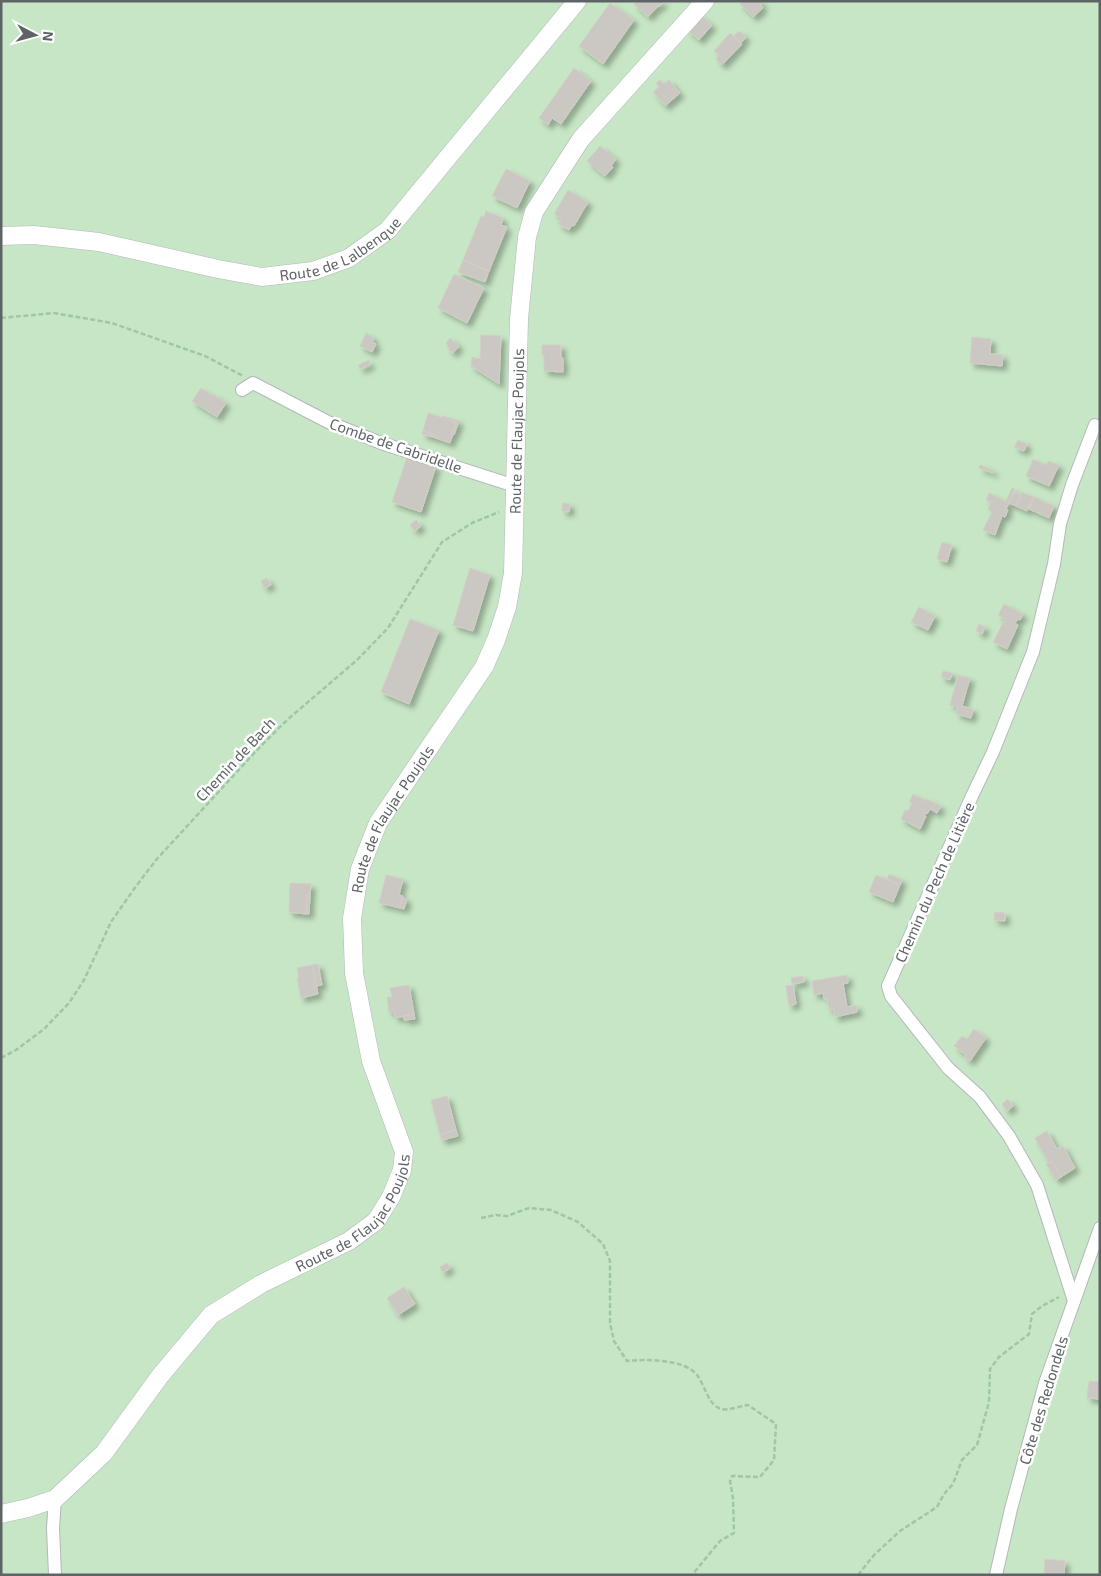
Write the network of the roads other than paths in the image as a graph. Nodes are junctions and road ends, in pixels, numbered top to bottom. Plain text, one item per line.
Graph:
1 (577, 1) edge
2 (705, 1) edge
3 (1, 236) edge
4 (242, 390) dead end
5 (1095, 425) dead end
6 (515, 486) junction
7 (1100, 1228) edge
8 (1073, 1296) junction
9 (55, 1499) junction
10 (1, 1514) edge
11 (55, 1575) edge
12 (996, 1575) edge

1 - 3 street, Route de Lalbenque
2 - 6 street, Route de Flaujac Poujols
4 - 6 street, Combe de Cabridelle
5 - 8 street, Chemin du Pech de Litière
6 - 9 street, Route de Flaujac Poujols
7 - 8 street, Côte des Redondels
8 - 12 street, Côte des Redondels
9 - 10 street, Route de Flaujac Poujols
9 - 11 street

